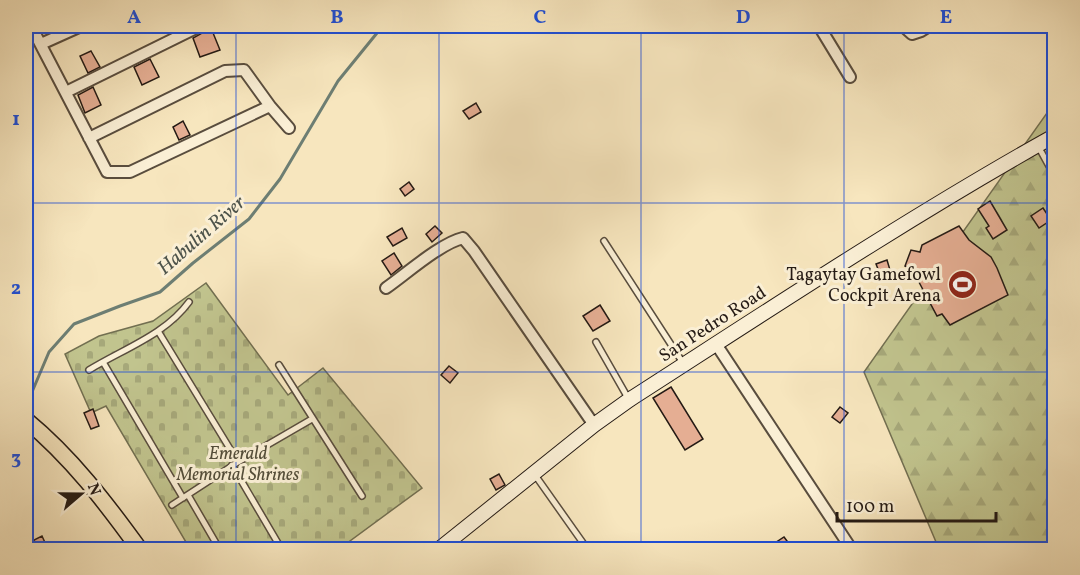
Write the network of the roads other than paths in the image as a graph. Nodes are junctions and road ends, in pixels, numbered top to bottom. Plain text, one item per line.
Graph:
1 (31, 26) edge
2 (81, 26) edge
3 (200, 26) edge
4 (819, 26) edge
5 (903, 26) edge
6 (929, 26) edge
7 (41, 44) junction
8 (850, 77) dead end
9 (66, 92) junction
10 (270, 106) junction
11 (289, 128) dead end
12 (1054, 136) edge
13 (89, 138) junction
14 (1038, 146) junction
15 (1054, 175) edge
16 (604, 241) dead end
17 (386, 288) dead end
18 (189, 302) dead end
19 (158, 331) junction
20 (596, 342) dead end
21 (716, 344) junction
22 (103, 362) junction
23 (279, 365) dead end
24 (684, 365) junction
25 (89, 370) dead end
26 (629, 400) junction
27 (312, 419) junction
28 (26, 420) edge
29 (594, 425) junction
30 (235, 464) junction
31 (534, 473) junction
32 (362, 496) dead end
33 (186, 497) junction
34 (172, 505) dead end
35 (846, 546) edge
36 (140, 549) edge
37 (220, 549) edge
38 (282, 549) edge
39 (438, 549) edge
40 (588, 549) edge

1 - 7 street
2 - 7 street
3 - 9 street
4 - 8 street
5 - 6 street
7 - 9 street
9 - 13 street
10 - 11 street
10 - 13 street
10 - 13 street
12 - 14 street, San Pedro Road
14 - 15 lane
14 - 21 street, San Pedro Road
16 - 24 lane
17 - 29 street
18 - 19 lane
19 - 22 lane
19 - 30 lane
20 - 26 lane
21 - 24 street, San Pedro Road
21 - 35 street
22 - 25 lane
22 - 33 lane
23 - 27 lane
24 - 26 street, San Pedro Road
26 - 29 street, San Pedro Road
27 - 30 lane
27 - 32 lane
28 - 36 main road
29 - 31 street, San Pedro Road
30 - 33 lane
30 - 38 lane
31 - 39 street, San Pedro Road
31 - 40 lane
33 - 34 lane
33 - 37 lane

